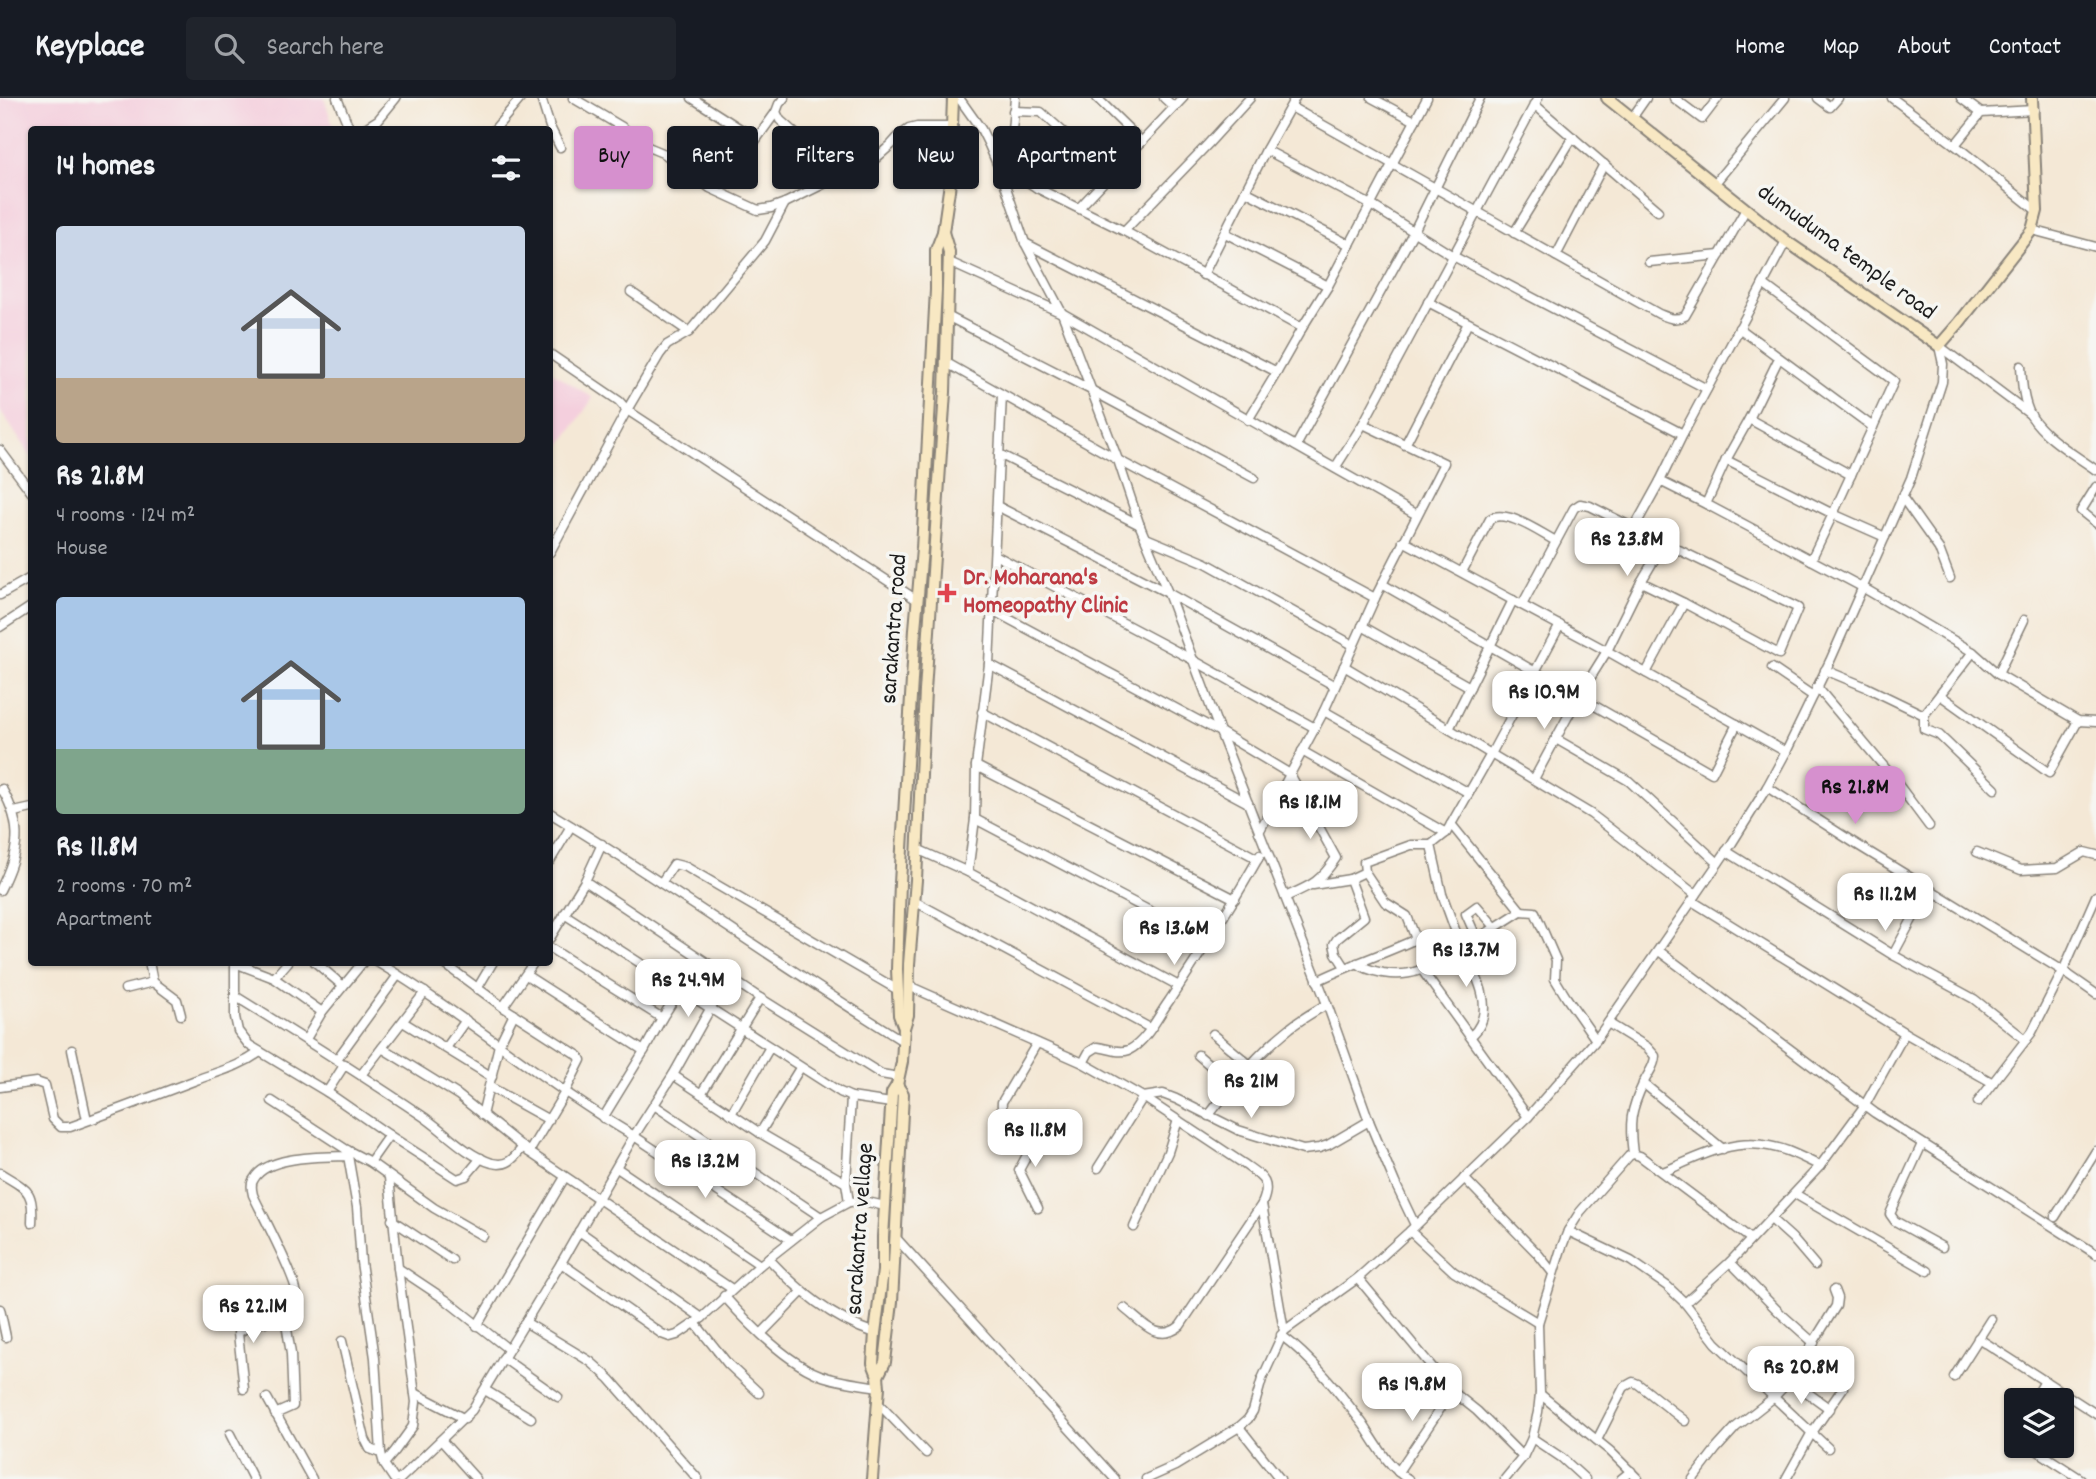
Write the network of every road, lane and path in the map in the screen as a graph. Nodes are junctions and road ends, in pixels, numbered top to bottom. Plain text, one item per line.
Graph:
1 (337, 98) edge
2 (396, 98) edge
3 (521, 98) edge
4 (541, 98) edge
5 (573, 98) edge
6 (692, 98) edge
7 (784, 98) edge
8 (956, 98) edge
9 (1015, 98) edge
10 (1097, 98) edge
11 (1164, 98) edge
12 (1183, 98) edge
13 (1250, 98) edge
14 (1295, 98) edge
15 (1372, 98) edge
16 (1427, 98) edge
17 (1480, 98) edge
18 (1607, 98) edge
19 (1646, 98) edge
20 (1674, 98) edge
21 (1718, 98) edge
22 (1786, 98) edge
23 (1818, 98) edge
24 (1838, 98) edge
25 (1892, 98) edge
26 (1961, 98) edge
27 (1536, 101) edge
28 (2033, 104) edge
29 (1174, 107) junction
30 (1291, 107) junction
31 (1013, 111) junction
32 (776, 112) junction
33 (1981, 113) junction
34 (1632, 118) junction
35 (1415, 121) junction
36 (348, 126) edge
37 (368, 126) edge
38 (497, 126) edge
39 (550, 126) edge
40 (736, 126) edge
41 (787, 126) edge
42 (953, 126) edge
43 (1011, 126) edge
44 (1057, 126) edge
45 (553, 133) edge
46 (758, 137) edge
47 (1573, 137) junction
48 (1142, 142) joint
49 (893, 143) edge
50 (1955, 145) junction
51 (560, 147) dead end
52 (1266, 150) junction
53 (993, 152) edge
54 (879, 156) edge
55 (1393, 164) junction
56 (1604, 164) junction
57 (1715, 183) junction
58 (1435, 187) junction
59 (814, 189) edge
60 (949, 189) edge
61 (1009, 189) edge
62 (1039, 189) edge
63 (1097, 189) edge
64 (1245, 191) junction
65 (785, 203) junction
66 (1371, 205) junction
67 (1079, 208) junction
68 (1746, 209) junction
69 (1658, 211) dead end
70 (2037, 211) junction
71 (1476, 212) junction
72 (2032, 230) junction
73 (1124, 231) junction
74 (1414, 231) junction
75 (943, 232) junction
76 (1225, 233) junction
77 (1514, 233) junction
78 (1786, 241) junction
79 (1025, 243) junction
80 (1350, 245) junction
81 (2095, 245) edge
82 (1720, 255) junction
83 (1453, 256) junction
84 (1556, 256) junction
85 (949, 262) junction
86 (1649, 262) dead end
87 (1203, 275) junction
88 (1763, 284) junction
89 (1328, 286) junction
90 (631, 292) dead end
91 (1428, 302) junction
92 (1062, 313) junction
93 (947, 316) junction
94 (1468, 323) junction
95 (1302, 328) junction
96 (1739, 328) junction
97 (689, 332) junction
98 (1939, 345) junction
99 (553, 356) edge
100 (1779, 358) junction
101 (945, 362) junction
102 (2021, 366) dead end
103 (1277, 372) junction
104 (1707, 389) junction
105 (1091, 390) junction
106 (1002, 395) junction
107 (627, 410) junction
108 (2031, 415) junction
109 (1749, 419) junction
110 (1248, 420) junction
111 (1363, 424) junction
112 (1873, 427) junction
113 (1683, 433) junction
114 (1405, 445) junction
115 (1296, 446) junction
116 (0, 450) edge
117 (999, 454) junction
118 (1118, 460) junction
119 (1726, 460) junction
120 (1335, 468) junction
121 (2096, 470) edge
122 (1852, 475) junction
123 (1254, 478) dead end
124 (1660, 481) junction
125 (2096, 487) edge
126 (28, 488) edge
127 (1902, 497) junction
128 (1706, 504) junction
129 (997, 506) junction
130 (1833, 514) junction
131 (1418, 515) junction
132 (2096, 523) edge
133 (1140, 526) junction
134 (1634, 528) junction
135 (1885, 537) junction
136 (1146, 538) junction
137 (1403, 541) junction
138 (1556, 541) junction
139 (1664, 542) junction
140 (553, 546) edge
141 (995, 555) junction
142 (1811, 560) junction
143 (1462, 572) junction
144 (1950, 578) dead end
145 (28, 579) edge
146 (1641, 582) junction
147 (1382, 584) junction
148 (1862, 587) junction
149 (1168, 593) junction
150 (0, 595) edge
151 (1375, 598) junction
152 (917, 600) junction
153 (1513, 600) junction
154 (1684, 604) junction
155 (1522, 605) junction
156 (28, 609) edge
157 (992, 610) junction
158 (2024, 620) dead end
159 (1560, 625) junction
160 (1362, 626) junction
161 (0, 627) edge
162 (1353, 645) junction
163 (1490, 647) junction
164 (1607, 651) junction
165 (1973, 652) junction
166 (1193, 660) junction
167 (989, 664) junction
168 (1344, 666) junction
169 (1772, 668) dead end
170 (1825, 670) junction
171 (1536, 672) junction
172 (1646, 673) junction
173 (1998, 674) junction
174 (1335, 686) junction
175 (1470, 687) junction
176 (1815, 691) junction
177 (1940, 695) junction
178 (1579, 696) junction
179 (1324, 711) junction
180 (982, 712) junction
181 (1924, 715) junction
182 (2078, 721) junction
183 (2096, 722) edge
184 (1737, 724) junction
185 (1315, 728) junction
186 (1449, 729) junction
187 (1220, 732) junction
188 (1556, 739) junction
189 (1302, 751) junction
190 (1786, 752) junction
191 (1491, 754) junction
192 (976, 766) junction
193 (1290, 774) junction
194 (1534, 779) junction
195 (1767, 787) junction
196 (1995, 789) dead end
197 (0, 790) edge
198 (1469, 793) junction
199 (1248, 803) junction
200 (28, 809) edge
201 (14, 812) junction
202 (553, 815) edge
203 (975, 819) junction
204 (1451, 824) junction
205 (571, 826) junction
206 (1929, 826) dead end
207 (1259, 832) junction
208 (1446, 833) junction
209 (602, 844) junction
210 (1431, 845) junction
211 (1265, 846) junction
212 (917, 849) junction
213 (1726, 851) junction
214 (1977, 852) dead end
215 (2096, 855) edge
216 (553, 857) edge
217 (1258, 859) junction
218 (1718, 863) junction
219 (968, 872) junction
220 (1365, 873) junction
221 (1350, 879) junction
222 (585, 881) junction
223 (661, 883) junction
224 (1310, 886) junction
225 (1929, 888) junction
226 (0, 890) edge
227 (2096, 896) edge
228 (1285, 897) junction
229 (1694, 898) junction
230 (1235, 899) junction
231 (915, 901) junction
232 (2093, 909) edge
233 (1521, 911) junction
234 (564, 914) junction
235 (1495, 928) junction
236 (553, 933) edge
237 (1416, 939) junction
238 (1477, 939) junction
239 (1209, 942) junction
240 (1461, 946) junction
241 (553, 950) edge
242 (1659, 951) junction
243 (1893, 955) junction
244 (1357, 963) junction
245 (1431, 964) junction
246 (150, 966) edge
247 (235, 966) edge
248 (245, 966) edge
249 (284, 966) edge
250 (320, 966) edge
251 (360, 966) edge
252 (384, 966) edge
253 (447, 966) edge
254 (489, 966) edge
255 (532, 966) edge
256 (1346, 967) junction
257 (1422, 970) junction
258 (2063, 971) junction
259 (398, 975) junction
260 (526, 975) junction
261 (728, 976) junction
262 (274, 978) junction
263 (1317, 981) junction
264 (153, 982) junction
265 (343, 986) junction
266 (1179, 986) junction
267 (903, 988) junction
268 (125, 989) dead end
269 (477, 989) junction
270 (680, 990) junction
271 (425, 992) junction
272 (2096, 994) edge
273 (235, 996) junction
274 (760, 998) junction
275 (1327, 1004) junction
276 (503, 1007) junction
277 (710, 1008) junction
278 (322, 1012) junction
279 (514, 1014) junction
280 (181, 1015) dead end
281 (662, 1018) junction
282 (466, 1020) junction
283 (403, 1022) junction
284 (1608, 1023) junction
285 (742, 1028) junction
286 (1150, 1028) junction
287 (1905, 1033) junction
288 (1213, 1034) dead end
289 (1471, 1036) junction
290 (306, 1039) junction
291 (1596, 1040) junction
292 (2026, 1040) junction
293 (903, 1041) junction
294 (1037, 1043) junction
295 (499, 1045) junction
296 (770, 1047) junction
297 (382, 1048) junction
298 (446, 1048) junction
299 (72, 1050) dead end
300 (643, 1051) junction
301 (260, 1052) junction
302 (1198, 1055) dead end
303 (341, 1062) junction
304 (1083, 1063) junction
305 (1250, 1065) junction
306 (800, 1068) junction
307 (361, 1075) junction
308 (673, 1075) junction
309 (492, 1077) junction
310 (898, 1081) junction
311 (1643, 1083) junction
312 (1993, 1083) junction
313 (1233, 1085) junction
314 (0, 1087) edge
315 (490, 1087) junction
316 (327, 1092) junction
317 (565, 1092) junction
318 (701, 1094) junction
319 (852, 1097) junction
320 (1143, 1097) junction
321 (272, 1101) dead end
322 (1978, 1102) dead end
323 (891, 1103) junction
324 (654, 1105) junction
325 (1865, 1105) junction
326 (904, 1109) joint
327 (731, 1114) junction
328 (482, 1115) junction
329 (1208, 1116) junction
330 (1528, 1117) junction
331 (603, 1118) junction
332 (549, 1120) junction
333 (1178, 1120) junction
334 (87, 1121) junction
335 (1369, 1121) junction
336 (1045, 1131) junction
337 (760, 1133) junction
338 (388, 1135) junction
339 (634, 1136) junction
340 (1063, 1138) dead end
341 (1923, 1144) junction
342 (1723, 1149) junction
343 (526, 1150) junction
344 (2096, 1151) edge
345 (348, 1153) junction
346 (1633, 1154) junction
347 (481, 1158) junction
348 (370, 1162) junction
349 (1821, 1166) junction
350 (617, 1168) junction
351 (1098, 1168) dead end
352 (1662, 1172) junction
353 (0, 1174) edge
354 (389, 1177) junction
355 (565, 1177) junction
356 (1464, 1178) junction
357 (846, 1183) junction
358 (1795, 1194) junction
359 (597, 1199) junction
360 (849, 1202) junction
361 (1262, 1204) junction
362 (884, 1206) junction
363 (1038, 1208) dead end
364 (821, 1217) junction
365 (2055, 1217) dead end
366 (1771, 1219) junction
367 (392, 1220) junction
368 (32, 1223) dead end
369 (1134, 1227) dead end
370 (1413, 1228) junction
371 (579, 1231) junction
372 (1568, 1231) junction
373 (483, 1236) dead end
374 (895, 1238) junction
375 (1751, 1239) junction
376 (792, 1241) junction
377 (1942, 1247) dead end
378 (2096, 1254) edge
379 (768, 1258) junction
380 (452, 1260) dead end
381 (1730, 1262) junction
382 (561, 1263) junction
383 (760, 1265) junction
384 (1815, 1265) dead end
385 (398, 1268) junction
386 (1928, 1271) dead end
387 (1553, 1273) junction
388 (1358, 1278) junction
389 (732, 1289) junction
390 (1834, 1290) dead end
391 (802, 1292) junction
392 (724, 1296) junction
393 (1685, 1303) junction
394 (1125, 1308) dead end
395 (0, 1309) edge
396 (285, 1317) junction
397 (1991, 1319) dead end
398 (699, 1321) junction
399 (525, 1322) junction
400 (1538, 1323) junction
401 (477, 1326) junction
402 (875, 1333) junction
403 (1282, 1333) junction
404 (761, 1334) junction
405 (6, 1337) dead end
406 (1979, 1338) junction
407 (342, 1341) dead end
408 (1814, 1343) junction
409 (505, 1354) junction
410 (1954, 1377) dead end
411 (1790, 1380) junction
412 (2045, 1381) junction
413 (878, 1382) junction
414 (1843, 1388) dead end
415 (2041, 1388) edge
416 (244, 1389) dead end
417 (485, 1390) junction
418 (1451, 1391) junction
419 (759, 1392) dead end
420 (415, 1393) junction
421 (1540, 1394) junction
422 (558, 1397) dead end
423 (267, 1398) dead end
424 (1773, 1398) junction
425 (877, 1403) junction
426 (1830, 1409) junction
427 (275, 1414) junction
428 (2096, 1414) edge
429 (531, 1418) dead end
430 (465, 1419) junction
431 (1685, 1421) dead end
432 (1239, 1427) junction
433 (230, 1434) dead end
434 (1811, 1434) junction
435 (1532, 1438) junction
436 (441, 1440) junction
437 (1597, 1440) junction
438 (1828, 1448) dead end
439 (381, 1453) junction
440 (926, 1453) dead end
441 (1522, 1457) junction
442 (2049, 1458) edge
443 (384, 1464) junction
444 (1631, 1471) junction
445 (1398, 1472) junction
446 (253, 1479) edge
447 (312, 1479) edge
448 (394, 1479) edge
449 (400, 1479) edge
450 (475, 1479) edge
451 (698, 1479) edge
452 (872, 1479) edge
453 (1115, 1479) edge
454 (1146, 1479) edge
455 (1280, 1479) edge
456 (1408, 1479) edge
457 (1505, 1479) edge
458 (1585, 1479) edge
459 (1621, 1479) edge
460 (1638, 1479) edge
461 (1693, 1479) edge
462 (1786, 1479) edge
463 (2081, 1479) edge

1 - 36 street
2 - 37 street
3 - 38 street
4 - 39 street
5 - 65 street
6 - 40 street
7 - 32 street
8 - 42 street, sarakantra road
8 - 53 street
9 - 31 street
10 - 48 street
11 - 29 street
12 - 29 street
13 - 73 street
14 - 30 street
15 - 35 street
16 - 35 street
17 - 58 street
18 - 34 street, dumuduma temple road
19 - 34 street
20 - 21 street
22 - 57 street
23 - 24 street
25 - 50 street
26 - 33 street
27 - 47 street
27 - 71 street
28 - 33 street
28 - 70 street, dumuduma temple road
29 - 48 street
30 - 52 street
30 - 55 street
31 - 43 street
31 - 44 street
32 - 41 street
32 - 46 street
33 - 50 street
34 - 57 street, dumuduma temple road
35 - 55 street
45 - 51 street
47 - 56 street
47 - 77 street
49 - 54 street
50 - 70 street
52 - 64 street
52 - 66 street
55 - 58 street
55 - 66 street
56 - 69 street
56 - 84 street
57 - 68 street, dumuduma temple road
58 - 71 street
58 - 74 street
59 - 65 street
60 - 75 street, sarakantra road
61 - 79 street
62 - 67 street
63 - 67 street
64 - 76 street
64 - 80 street
65 - 97 street
66 - 74 street
66 - 80 street
67 - 73 street
68 - 78 street, dumuduma temple road
68 - 82 street
70 - 72 street, dumuduma temple road
71 - 77 street
71 - 83 street
72 - 81 street
72 - 98 street, dumuduma temple road
73 - 87 street
74 - 83 street
74 - 115 street
75 - 85 street, sarakantra road
75 - 152 street, sarakantra road
76 - 87 street
76 - 89 street
77 - 84 street
78 - 88 street
78 - 98 street, dumuduma temple road
79 - 92 street
79 - 103 street
80 - 89 street
82 - 84 street
82 - 86 street
83 - 91 street
83 - 104 street
85 - 92 street
85 - 93 street, sarakantra road
87 - 95 street
88 - 96 street
88 - 112 street
89 - 95 street
90 - 97 street
91 - 94 street
91 - 111 street
92 - 105 street
92 - 110 street
93 - 101 street, sarakantra road
93 - 105 street
94 - 113 street
94 - 114 street
95 - 103 street
96 - 100 street
96 - 104 street
97 - 107 street
98 - 108 street
98 - 127 street
99 - 107 street
100 - 109 street
100 - 112 street
101 - 106 street
101 - 212 street, sarakantra road
102 - 108 street
103 - 110 street
104 - 113 street
105 - 118 street
105 - 123 street
106 - 117 street
106 - 118 street
107 - 140 street
107 - 152 street
108 - 121 street
109 - 119 street
109 - 122 street
110 - 115 street
111 - 114 street
111 - 120 street
112 - 122 street
113 - 124 street
114 - 131 street
115 - 120 street
116 - 126 street
117 - 129 street
117 - 133 street
118 - 133 street
118 - 151 street
119 - 128 street
119 - 130 street
120 - 131 street
122 - 130 street
124 - 128 street
124 - 134 street
125 - 132 street
127 - 135 street
127 - 144 street
128 - 142 street
129 - 141 street
129 - 149 street
130 - 135 street
130 - 142 street
131 - 137 street
133 - 136 street
134 - 138 street
134 - 139 street
135 - 148 street
136 - 149 street
136 - 162 street
137 - 143 street
137 - 147 street
138 - 143 street
138 - 155 street
139 - 146 street
139 - 154 street
141 - 157 street
141 - 166 street
142 - 148 street
143 - 153 street
145 - 150 street
146 - 154 street
146 - 164 street
147 - 151 street
147 - 163 street
148 - 165 street
148 - 170 street
149 - 166 street
149 - 174 street
151 - 160 street
152 - 267 street, sarakantra road
153 - 155 street
153 - 163 street
154 - 172 street
155 - 159 street
156 - 161 street
157 - 167 street
157 - 187 street
158 - 173 street
159 - 164 street
159 - 171 street
160 - 162 street
160 - 175 street
162 - 168 street
163 - 171 street
163 - 175 street
164 - 172 street
164 - 178 street
165 - 173 street
165 - 177 street
166 - 185 street
166 - 187 street
167 - 180 street
167 - 199 street
168 - 174 street
168 - 186 street
169 - 176 street
170 - 176 street
170 - 181 street
171 - 178 street
171 - 191 street
172 - 184 street
173 - 182 street
174 - 179 street
175 - 186 street
176 - 190 street
176 - 206 street
177 - 181 street
177 - 182 street
178 - 184 street
178 - 188 street
179 - 185 street
179 - 198 street
180 - 192 street
180 - 217 street
181 - 196 street
182 - 183 street
184 - 190 street
185 - 189 street
186 - 191 street
187 - 193 street
187 - 199 street
188 - 194 street
188 - 218 street
189 - 193 street
189 - 208 street
190 - 195 street
191 - 194 street
191 - 198 street
192 - 203 street
192 - 230 street
193 - 207 street
193 - 224 street
194 - 229 street
195 - 213 street
195 - 225 street
197 - 201 street
198 - 204 street
199 - 207 street
200 - 201 street
201 - 226 street
202 - 205 street
203 - 219 street
203 - 239 street
204 - 208 street
204 - 233 street
205 - 209 street
205 - 216 street
207 - 211 street
208 - 210 street
209 - 222 street
209 - 223 street
210 - 220 street
210 - 240 street
211 - 217 street
211 - 228 street
212 - 219 street
212 - 231 street, sarakantra road
213 - 218 street
213 - 243 street
214 - 215 street
217 - 230 street
218 - 229 street
219 - 266 street
220 - 221 street
220 - 237 street
221 - 224 street
221 - 256 street
222 - 234 street
222 - 261 street
223 - 267 street
223 - 293 street
224 - 228 street
225 - 243 street
225 - 258 street
227 - 232 street
228 - 263 street
229 - 242 street
229 - 287 street
230 - 239 street
231 - 267 street, sarakantra road
231 - 286 street
232 - 258 street
233 - 235 street
233 - 291 street
234 - 236 street
234 - 270 street
235 - 238 street
235 - 238 street
237 - 244 street
237 - 245 street
238 - 240 street
239 - 266 street
240 - 245 street
240 - 289 street
241 - 281 street
242 - 284 street
242 - 325 street
243 - 292 street
244 - 256 street
244 - 257 street
245 - 257 street
246 - 264 street
247 - 273 street
248 - 262 street
249 - 262 street
250 - 265 street
251 - 265 street
252 - 259 street
253 - 269 street
254 - 269 street
255 - 260 street
256 - 263 street
257 - 289 street
258 - 272 street
258 - 292 street
259 - 271 street
259 - 303 street
260 - 276 street
260 - 300 street
261 - 274 street
261 - 277 street
262 - 278 street
263 - 275 street
264 - 268 street
264 - 280 street
265 - 278 street
266 - 286 street
267 - 293 street, sarakantra road
267 - 294 street
269 - 276 street
270 - 277 street
270 - 281 street
271 - 282 street
271 - 283 street
273 - 290 street
273 - 301 street
274 - 285 street
274 - 310 street
275 - 305 street
275 - 335 street
276 - 279 street
277 - 285 street
277 - 308 street
278 - 290 street
279 - 295 street
279 - 317 street
281 - 300 street
282 - 295 street
282 - 298 street
283 - 297 street
283 - 298 street
284 - 291 street
284 - 311 street
285 - 296 street
285 - 318 street
286 - 304 street
287 - 312 street
287 - 325 street
288 - 305 street
289 - 330 street
290 - 303 street
291 - 330 street
292 - 312 street
293 - 310 street, sarakantra road
294 - 304 street
294 - 336 street
295 - 309 street
295 - 317 street
296 - 306 street
296 - 327 street
297 - 307 street
297 - 328 street
298 - 309 street
299 - 334 street
300 - 331 street
301 - 316 street
301 - 334 street
302 - 313 street
303 - 307 street
303 - 316 street
304 - 320 street
305 - 313 street
306 - 319 street
306 - 337 street
307 - 347 street
308 - 318 street
308 - 324 street
309 - 315 street
310 - 323 street, sarakantra vellage
310 - 326 street, sarakantra road
311 - 342 street
311 - 346 street
312 - 322 street
313 - 329 street
314 - 334 street
315 - 328 street
315 - 332 street
316 - 338 street
317 - 331 street
317 - 332 street
318 - 327 street
319 - 323 street
319 - 357 street
320 - 329 street
320 - 333 street
320 - 351 street
321 - 345 street
323 - 362 street, sarakantra vellage
324 - 339 street
324 - 364 street
325 - 341 street
325 - 349 street
326 - 374 street, sarakantra vellage
327 - 337 street
328 - 343 street
329 - 335 street
330 - 356 street
331 - 339 street
332 - 343 street
333 - 361 street
333 - 369 street
335 - 370 street
336 - 340 street
336 - 363 street
337 - 357 street
338 - 347 street
338 - 348 street
339 - 350 street
339 - 376 street
341 - 377 street
341 - 378 street
342 - 349 street
342 - 352 street
343 - 347 street
343 - 355 street
344 - 365 street
345 - 348 street
345 - 396 street
345 - 439 street
346 - 352 street
346 - 372 street
348 - 354 street
349 - 358 street
350 - 359 street
350 - 383 street
352 - 375 street
353 - 368 street
354 - 367 street
354 - 373 street
355 - 359 street
355 - 401 street
356 - 370 street
356 - 387 street
357 - 360 street
358 - 366 street
358 - 386 street
359 - 371 street
359 - 389 street
360 - 362 street
360 - 364 street
361 - 394 street
361 - 403 street
362 - 402 street, sarakantra vellage
364 - 376 street
366 - 375 street
366 - 384 street
367 - 380 street
367 - 385 street
370 - 388 street
370 - 400 street
371 - 382 street
371 - 398 street
372 - 387 street
372 - 393 street
374 - 413 street, sarakantra vellage
374 - 453 street
375 - 381 street
376 - 379 street
379 - 383 street
379 - 391 street
381 - 393 street
381 - 408 street
382 - 398 street
382 - 399 street
383 - 389 street
385 - 401 street
385 - 420 street
387 - 400 street
388 - 403 street
388 - 418 street
389 - 392 street
390 - 408 street
391 - 402 street
391 - 404 street
392 - 398 street
392 - 404 street
393 - 424 street
395 - 405 street
396 - 416 street
396 - 427 street
397 - 406 street
398 - 419 street
399 - 409 street
399 - 451 street
400 - 421 street
401 - 409 street
402 - 413 street, sarakantra vellage
403 - 432 street
403 - 445 street
404 - 413 street
406 - 410 street
406 - 412 street
407 - 439 street
408 - 411 street
409 - 417 street
409 - 422 street
411 - 424 street
411 - 426 street
412 - 415 street
412 - 428 street
413 - 425 street, sarakantra vellage
414 - 426 street
417 - 429 street
417 - 430 street
418 - 441 street
418 - 445 street
420 - 430 street
420 - 443 street
421 - 435 street
421 - 437 street
423 - 427 street
424 - 434 street
424 - 461 street
425 - 440 street
425 - 452 street, sarakantra vellage
426 - 434 street
427 - 447 street
430 - 436 street
431 - 437 street
432 - 454 street
432 - 455 street
433 - 446 street
434 - 438 street
434 - 462 street
435 - 441 street
435 - 458 street
436 - 449 street
436 - 450 street
437 - 444 street
439 - 443 street
441 - 457 street
442 - 463 street
443 - 448 street
444 - 459 street
444 - 460 street
445 - 456 street

